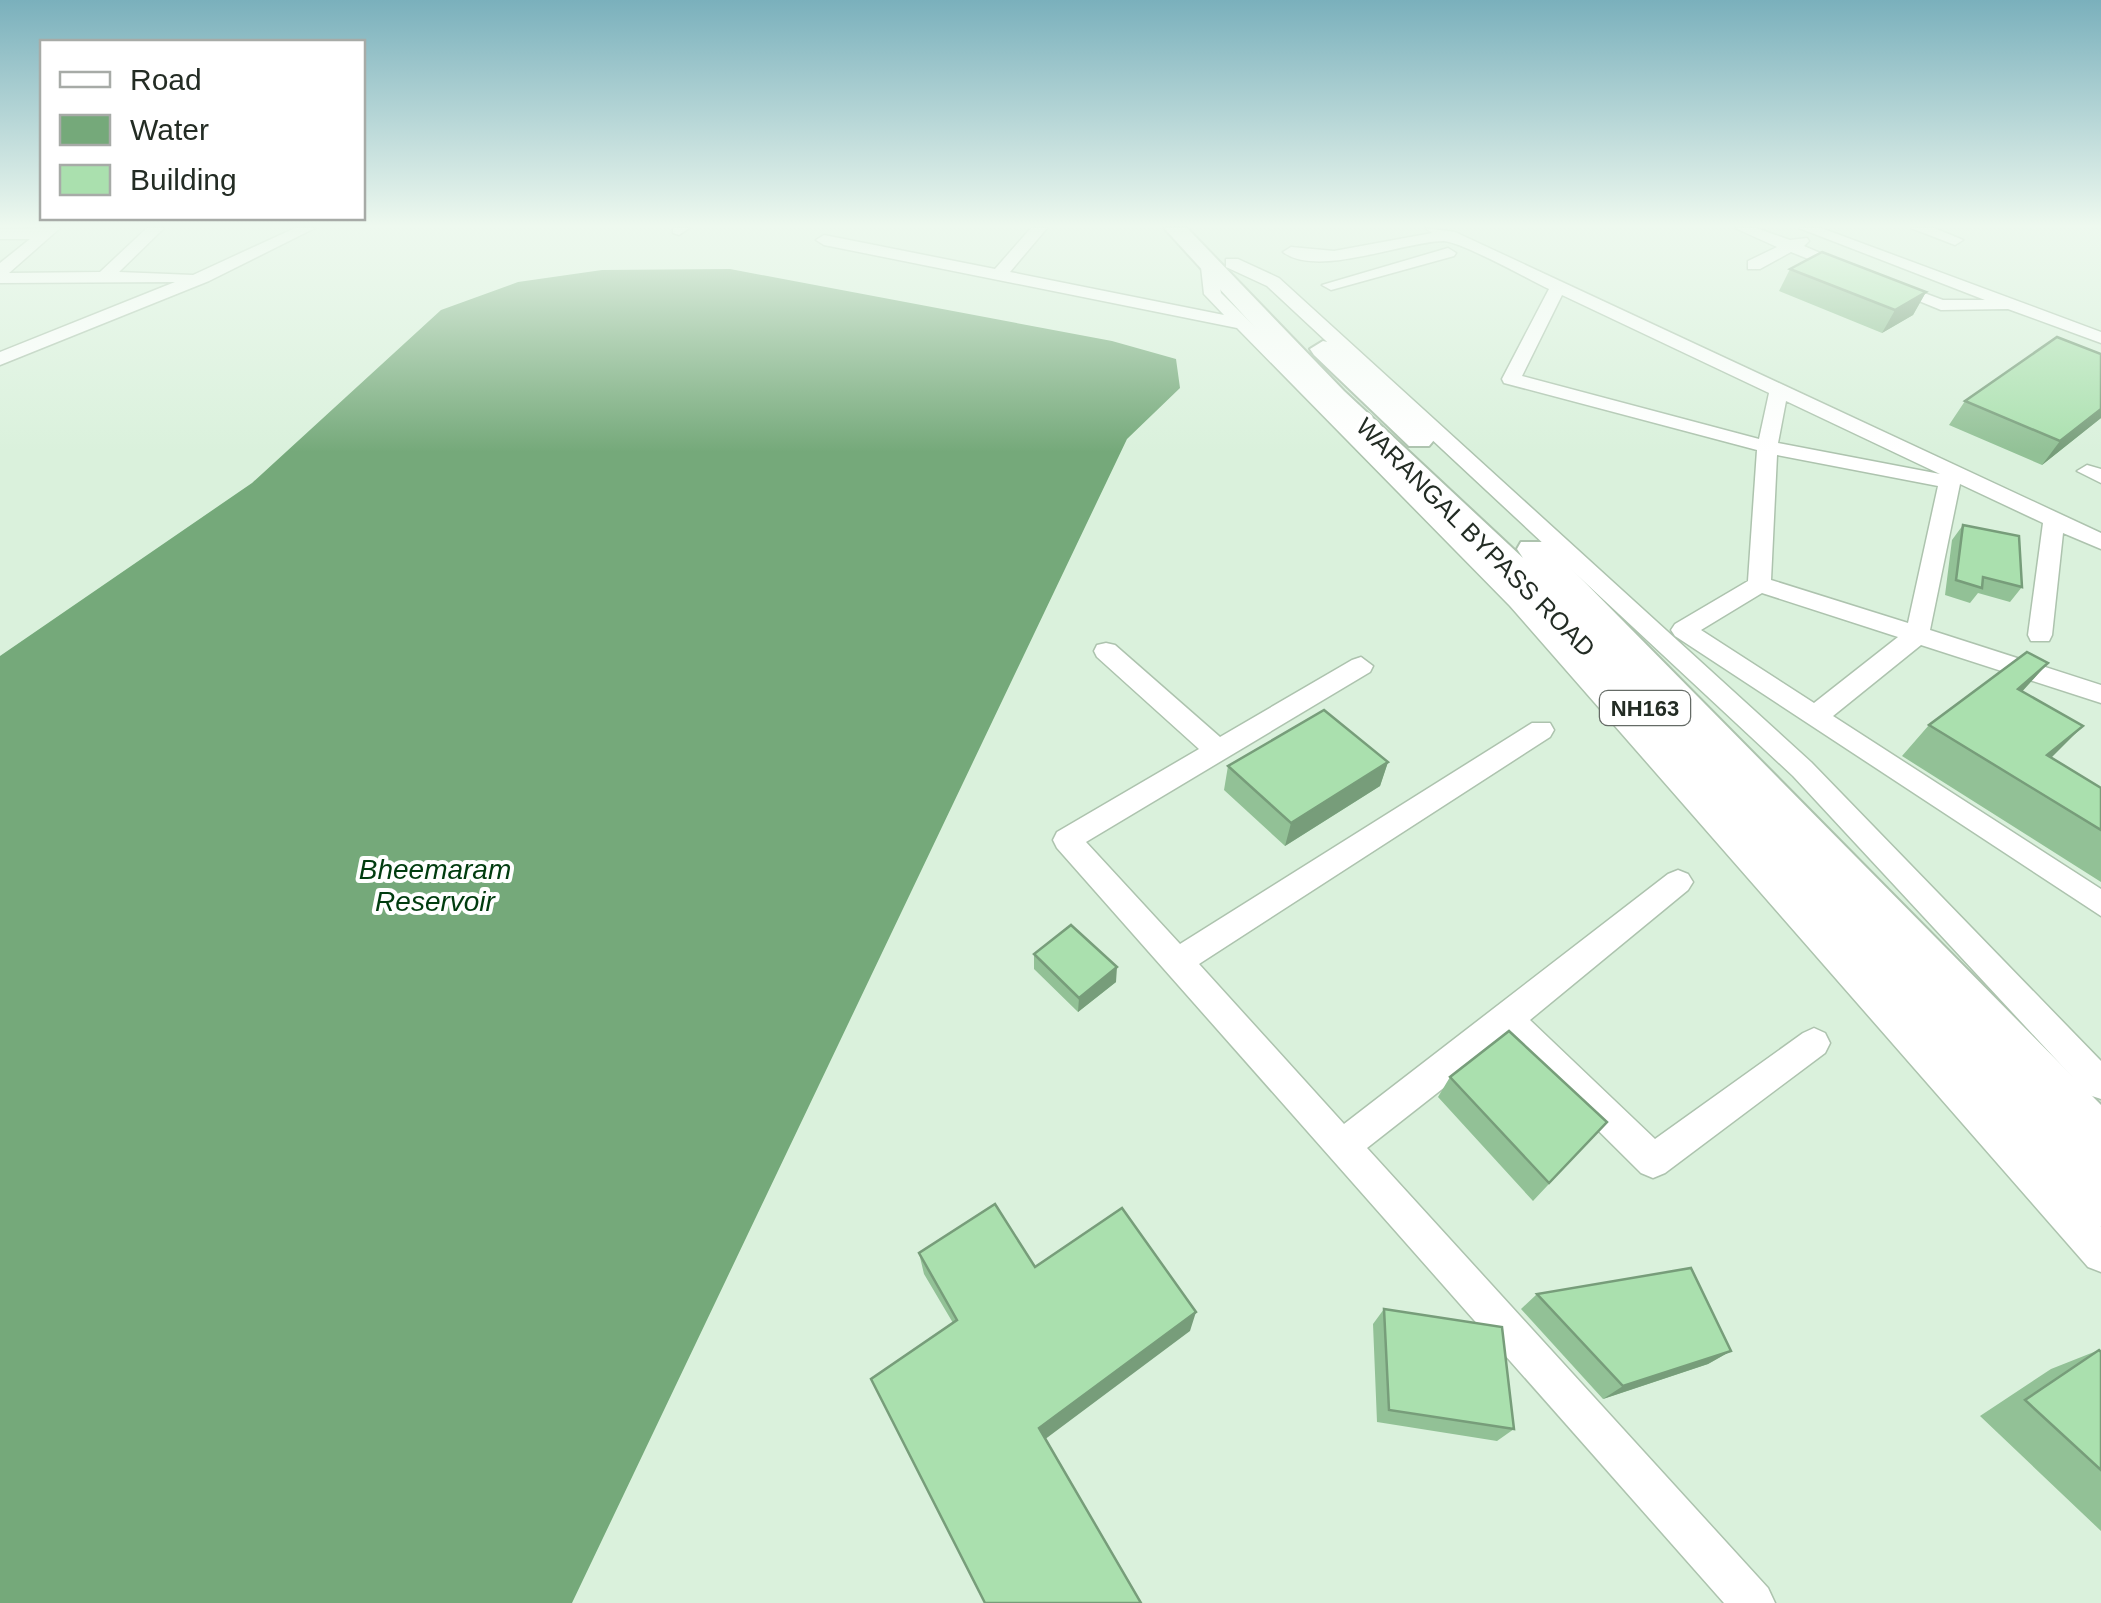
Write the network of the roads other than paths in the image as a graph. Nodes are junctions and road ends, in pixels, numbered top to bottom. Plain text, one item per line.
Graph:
1 (137, 303) edge
2 (1140, 303) edge
3 (1221, 303) edge
4 (1253, 303) edge
5 (1262, 303) edge
6 (1295, 303) edge
7 (1550, 303) edge
8 (1594, 303) edge
9 (1933, 303) edge
10 (2009, 303) edge
11 (2015, 305) junction
12 (1941, 306) junction
13 (1920, 317) edge
14 (1243, 324) junction
15 (2101, 338) edge
16 (0, 359) edge
17 (1779, 390) junction
18 (1766, 447) junction
19 (1960, 482) junction
20 (2054, 520) junction
21 (2101, 542) edge
22 (1759, 584) junction
23 (1918, 635) junction
24 (2040, 635) dead end
25 (1106, 651) dead end
26 (1362, 666) dead end
27 (2101, 694) edge
28 (1815, 716) junction
29 (1542, 730) dead end
30 (1218, 751) junction
31 (1678, 882) dead end
32 (2101, 904) edge
33 (1176, 962) junction
34 (1507, 1018) junction
35 (1814, 1043) dead end
36 (2101, 1084) edge
37 (2101, 1140) edge
38 (1343, 1146) junction
39 (2101, 1202) edge
40 (2101, 1254) edge
41 (1753, 1603) edge

1 - 16 street
2 - 14 street
3 - 14 street
4 - 39 highway, WARANGAL BYPASS ROAD / NH163
5 - 37 highway, WARANGAL BYPASS ROAD / NH163
6 - 36 street
7 - 18 street
8 - 17 street
9 - 12 street
10 - 11 street
11 - 12 street
11 - 15 street
12 - 13 street
14 - 40 street
17 - 18 street
17 - 19 street
18 - 19 street
18 - 22 street
19 - 20 street
19 - 23 street
20 - 21 street
20 - 24 street
22 - 23 street
22 - 28 street
23 - 27 street
23 - 28 street
25 - 30 street
26 - 30 street
28 - 32 street
29 - 33 street
30 - 33 street
31 - 34 street
33 - 38 street
34 - 35 street
34 - 38 street
38 - 41 street

